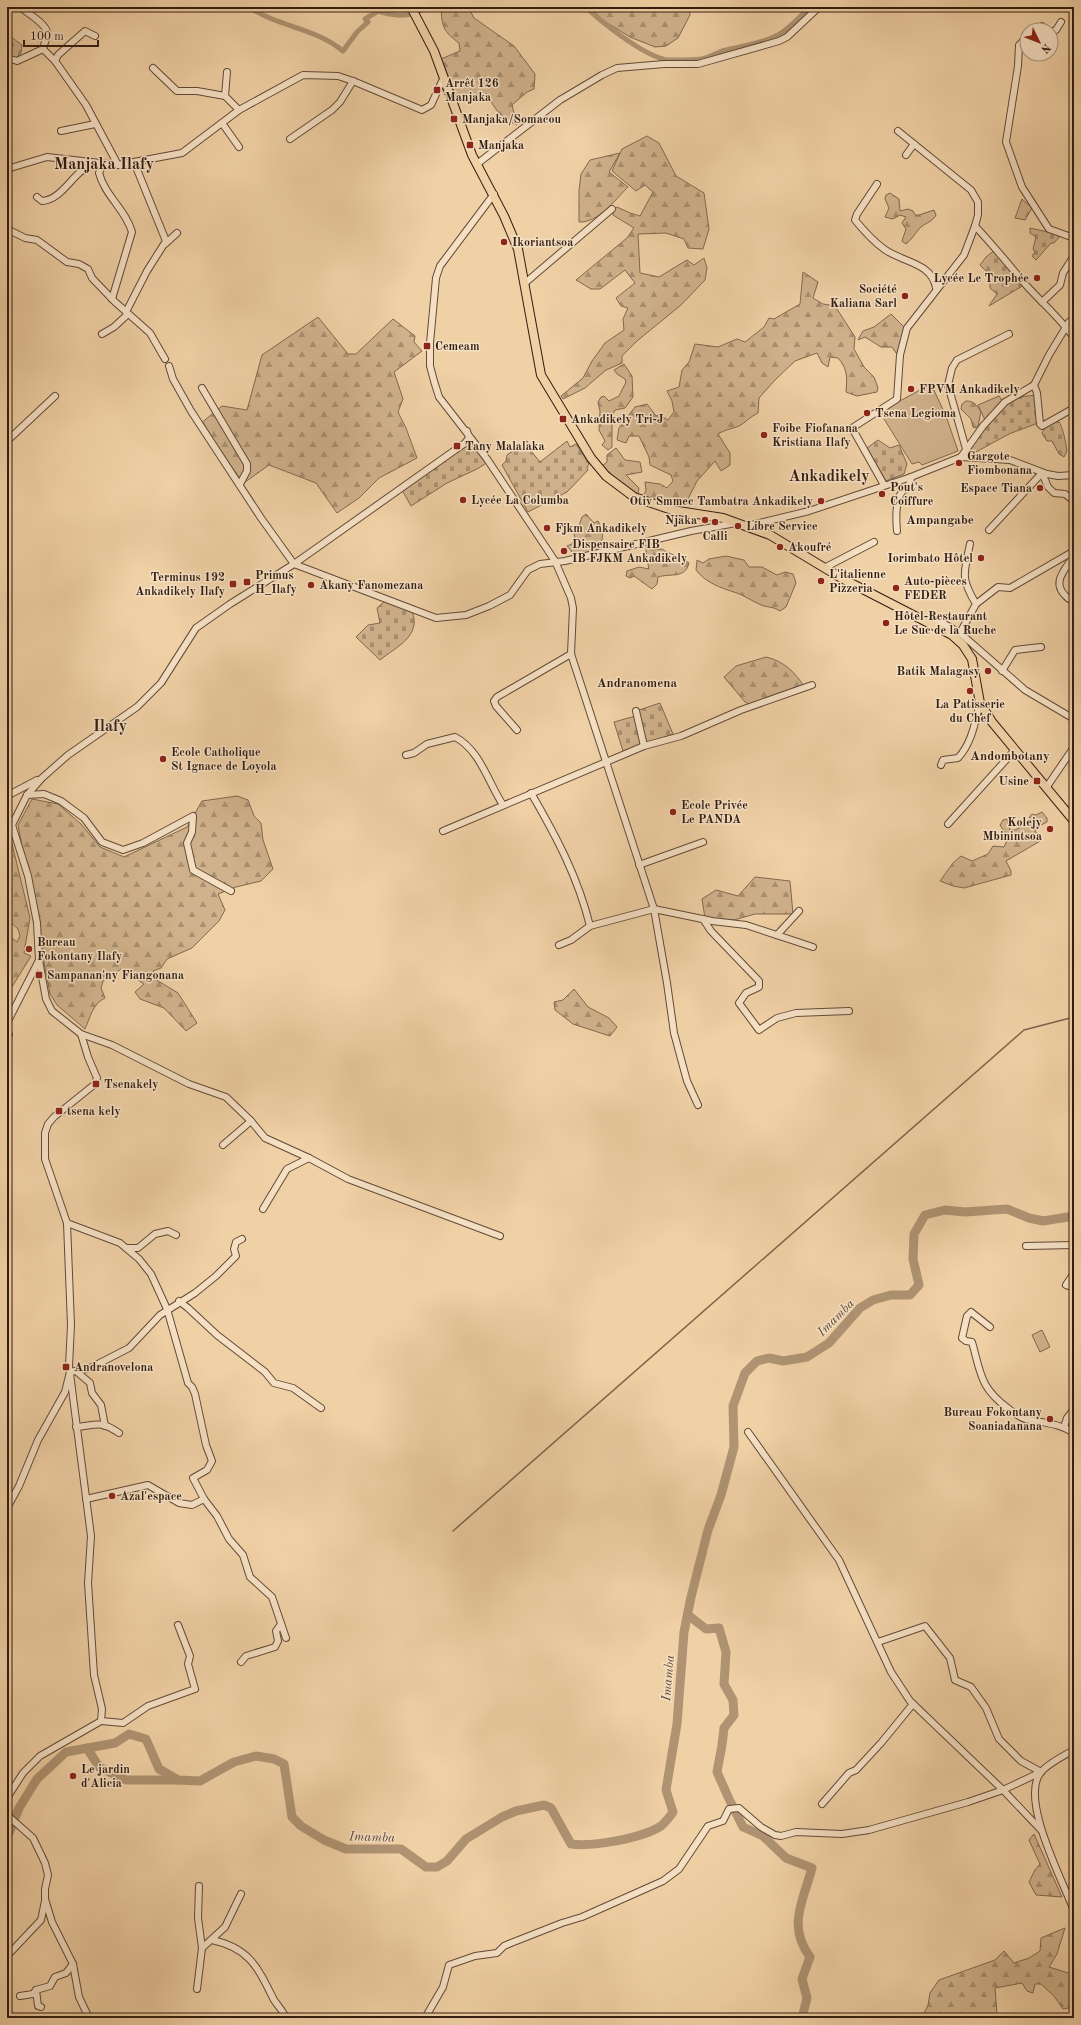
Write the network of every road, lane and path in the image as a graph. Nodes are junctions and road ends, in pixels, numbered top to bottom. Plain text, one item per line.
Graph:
1 (20, 7) edge
2 (819, 7) edge
3 (414, 11) edge
4 (1061, 22) dead end
5 (1059, 25) edge
6 (96, 36) dead end
7 (1019, 45) edge
8 (43, 49) junction
9 (7, 58) edge
10 (55, 61) junction
11 (153, 68) dead end
12 (227, 72) dead end
13 (444, 77) junction
14 (353, 81) junction
15 (225, 96) junction
16 (239, 110) junction
17 (222, 123) junction
18 (95, 124) junction
19 (62, 131) dead end
20 (898, 131) dead end
21 (290, 139) dead end
22 (914, 144) junction
23 (239, 147) dead end
24 (906, 155) dead end
25 (134, 162) junction
26 (95, 163) junction
27 (103, 164) junction
28 (477, 164) junction
29 (118, 165) junction
30 (7, 168) edge
31 (877, 184) dead end
32 (494, 194) junction
33 (37, 197) dead end
34 (612, 209) dead end
35 (975, 226) junction
36 (7, 227) edge
37 (177, 233) dead end
38 (1074, 238) edge
39 (165, 244) junction
40 (1073, 257) dead end
41 (525, 283) junction
42 (936, 288) junction
43 (112, 299) junction
44 (1042, 302) junction
45 (127, 313) junction
46 (1074, 318) edge
47 (1066, 327) junction
48 (102, 334) dead end
49 (1009, 334) dead end
50 (1074, 338) edge
51 (165, 359) dead end
52 (169, 366) dead end
53 (1034, 385) junction
54 (202, 388) dead end
55 (55, 396) dead end
56 (1074, 408) edge
57 (467, 431) junction
58 (7, 441) edge
59 (966, 449) junction
60 (961, 457) junction
61 (1042, 473) junction
62 (1074, 475) edge
63 (911, 477) junction
64 (240, 484) junction
65 (884, 485) junction
66 (1074, 501) edge
67 (737, 523) junction
68 (747, 526) junction
69 (989, 530) dead end
70 (896, 531) dead end
71 (874, 542) dead end
72 (970, 544) dead end
73 (1074, 551) edge
74 (1074, 556) edge
75 (555, 561) junction
76 (294, 564) junction
77 (824, 568) junction
78 (1074, 599) edge
79 (976, 604) junction
80 (921, 620) junction
81 (960, 633) junction
82 (1041, 647) dead end
83 (571, 654) junction
84 (1002, 671) junction
85 (812, 685) dead end
86 (980, 703) junction
87 (636, 711) dead end
88 (1074, 719) edge
89 (517, 730) dead end
90 (644, 746) junction
91 (1074, 747) edge
92 (1015, 750) junction
93 (406, 755) dead end
94 (605, 761) junction
95 (940, 765) dead end
96 (42, 778) junction
97 (1046, 788) junction
98 (531, 793) junction
99 (27, 795) junction
100 (7, 796) edge
101 (503, 805) junction
102 (1074, 821) edge
103 (948, 824) dead end
104 (443, 831) dead end
105 (703, 842) dead end
106 (639, 865) junction
107 (231, 891) dead end
108 (654, 909) junction
109 (799, 911) dead end
110 (703, 919) junction
111 (590, 926) junction
112 (777, 935) junction
113 (559, 945) dead end
114 (813, 947) dead end
115 (39, 960) junction
116 (849, 1011) dead end
117 (7, 1023) edge
118 (7, 1029) edge
119 (81, 1034) junction
120 (7, 1038) edge
121 (698, 1105) dead end
122 (251, 1121) junction
123 (223, 1145) dead end
124 (309, 1158) junction
125 (263, 1209) dead end
126 (67, 1223) junction
127 (176, 1235) dead end
128 (500, 1236) dead end
129 (242, 1239) dead end
130 (1074, 1245) edge
131 (1026, 1246) dead end
132 (124, 1247) junction
133 (1074, 1256) edge
134 (1074, 1261) edge
135 (1074, 1273) edge
136 (1074, 1288) edge
137 (179, 1302) junction
138 (168, 1309) junction
139 (990, 1327) dead end
140 (73, 1371) junction
141 (321, 1408) dead end
142 (1074, 1409) edge
143 (106, 1426) junction
144 (76, 1427) junction
145 (1064, 1427) junction
146 (748, 1432) dead end
147 (119, 1433) dead end
148 (1074, 1433) edge
149 (86, 1499) junction
150 (204, 1499) junction
151 (7, 1508) edge
152 (281, 1624) junction
153 (178, 1625) dead end
154 (286, 1638) dead end
155 (878, 1642) junction
156 (241, 1662) dead end
157 (913, 1704) junction
158 (100, 1721) junction
159 (1074, 1750) edge
160 (1041, 1772) junction
161 (1003, 1790) junction
162 (7, 1798) edge
163 (822, 1804) dead end
164 (8, 1816) edge
165 (1041, 1830) junction
166 (199, 1886) dead end
167 (241, 1894) dead end
168 (45, 1899) junction
169 (1074, 1911) edge
170 (212, 1940) junction
171 (202, 1948) junction
172 (7, 1956) edge
173 (73, 1964) junction
174 (197, 1989) dead end
175 (36, 1990) junction
176 (20, 1996) dead end
177 (41, 2007) dead end
178 (89, 2018) edge
179 (286, 2018) edge
180 (425, 2018) edge

1 - 8 street
2 - 28 street
3 - 13 main road
4 - 5 street
6 - 10 street
7 - 38 street
8 - 9 street
8 - 10 street
10 - 18 street
11 - 15 street
12 - 15 street
13 - 14 street
13 - 28 main road
14 - 16 street
14 - 21 street
15 - 16 street
16 - 17 street
17 - 23 street
17 - 25 street
18 - 19 street
18 - 29 street
20 - 22 street
22 - 24 street
22 - 35 street
25 - 29 street
25 - 39 street
26 - 27 street
26 - 30 street
26 - 33 street
27 - 29 street
27 - 43 street
28 - 32 main road
31 - 42 street
32 - 41 main road
32 - 57 street
34 - 41 street
35 - 42 street
35 - 44 street
36 - 43 street
37 - 39 street
39 - 45 street
40 - 44 street
41 - 67 main road
42 - 65 street
43 - 45 street
44 - 47 street
45 - 48 street
45 - 51 street
46 - 47 street
47 - 50 street
47 - 53 street
49 - 59 street
52 - 64 street
53 - 56 street
53 - 59 street
54 - 64 street
55 - 58 street
57 - 75 street
57 - 76 street
59 - 60 street
60 - 61 street
60 - 63 street
61 - 62 street
61 - 66 street
61 - 69 street
63 - 65 street
63 - 70 street
64 - 76 street
65 - 68 street
67 - 68 main road
67 - 75 street
68 - 77 main road
71 - 77 street
72 - 79 street
73 - 79 street
74 - 78 street
75 - 76 street
75 - 83 street
76 - 96 street
77 - 80 main road
79 - 81 street
80 - 81 street
80 - 86 main road
81 - 84 street
82 - 84 street
83 - 89 street
83 - 94 street
84 - 88 street
85 - 90 street
86 - 92 main road
86 - 95 street
87 - 90 street
90 - 94 street
91 - 97 street
92 - 97 main road
92 - 103 street
93 - 101 street
94 - 98 street
94 - 106 street
96 - 99 street
96 - 100 street
97 - 102 main road
98 - 101 street
98 - 111 street
99 - 107 street
99 - 115 street
101 - 104 street
105 - 106 street
106 - 108 street
108 - 110 street
108 - 111 street
108 - 121 street
109 - 112 street
110 - 112 street
110 - 116 street
111 - 113 street
112 - 114 street
115 - 117 street
115 - 119 street
118 - 120 street
119 - 122 street
119 - 126 street
122 - 123 street
122 - 124 street
124 - 125 street
124 - 128 street
126 - 132 street
126 - 140 street
127 - 132 street
129 - 137 street
130 - 131 street
132 - 138 street
133 - 134 street
135 - 136 street
137 - 138 street
137 - 141 street
138 - 140 street
138 - 150 street
139 - 145 street
140 - 143 street
140 - 144 street
140 - 151 street
142 - 145 street
143 - 144 street
143 - 147 street
144 - 149 street
145 - 148 street
146 - 155 street
149 - 150 street
149 - 158 street
150 - 152 street
152 - 154 street
152 - 156 street
153 - 158 street
155 - 157 street
155 - 160 street
157 - 161 street
157 - 163 street
158 - 162 street
159 - 160 street
160 - 161 street
160 - 165 street
161 - 165 street
161 - 180 street
164 - 168 street
165 - 169 street
166 - 171 street
167 - 170 street
168 - 172 street
168 - 173 street
170 - 171 street
170 - 179 street
171 - 174 street
173 - 175 street
173 - 178 street
175 - 176 street
175 - 177 street

